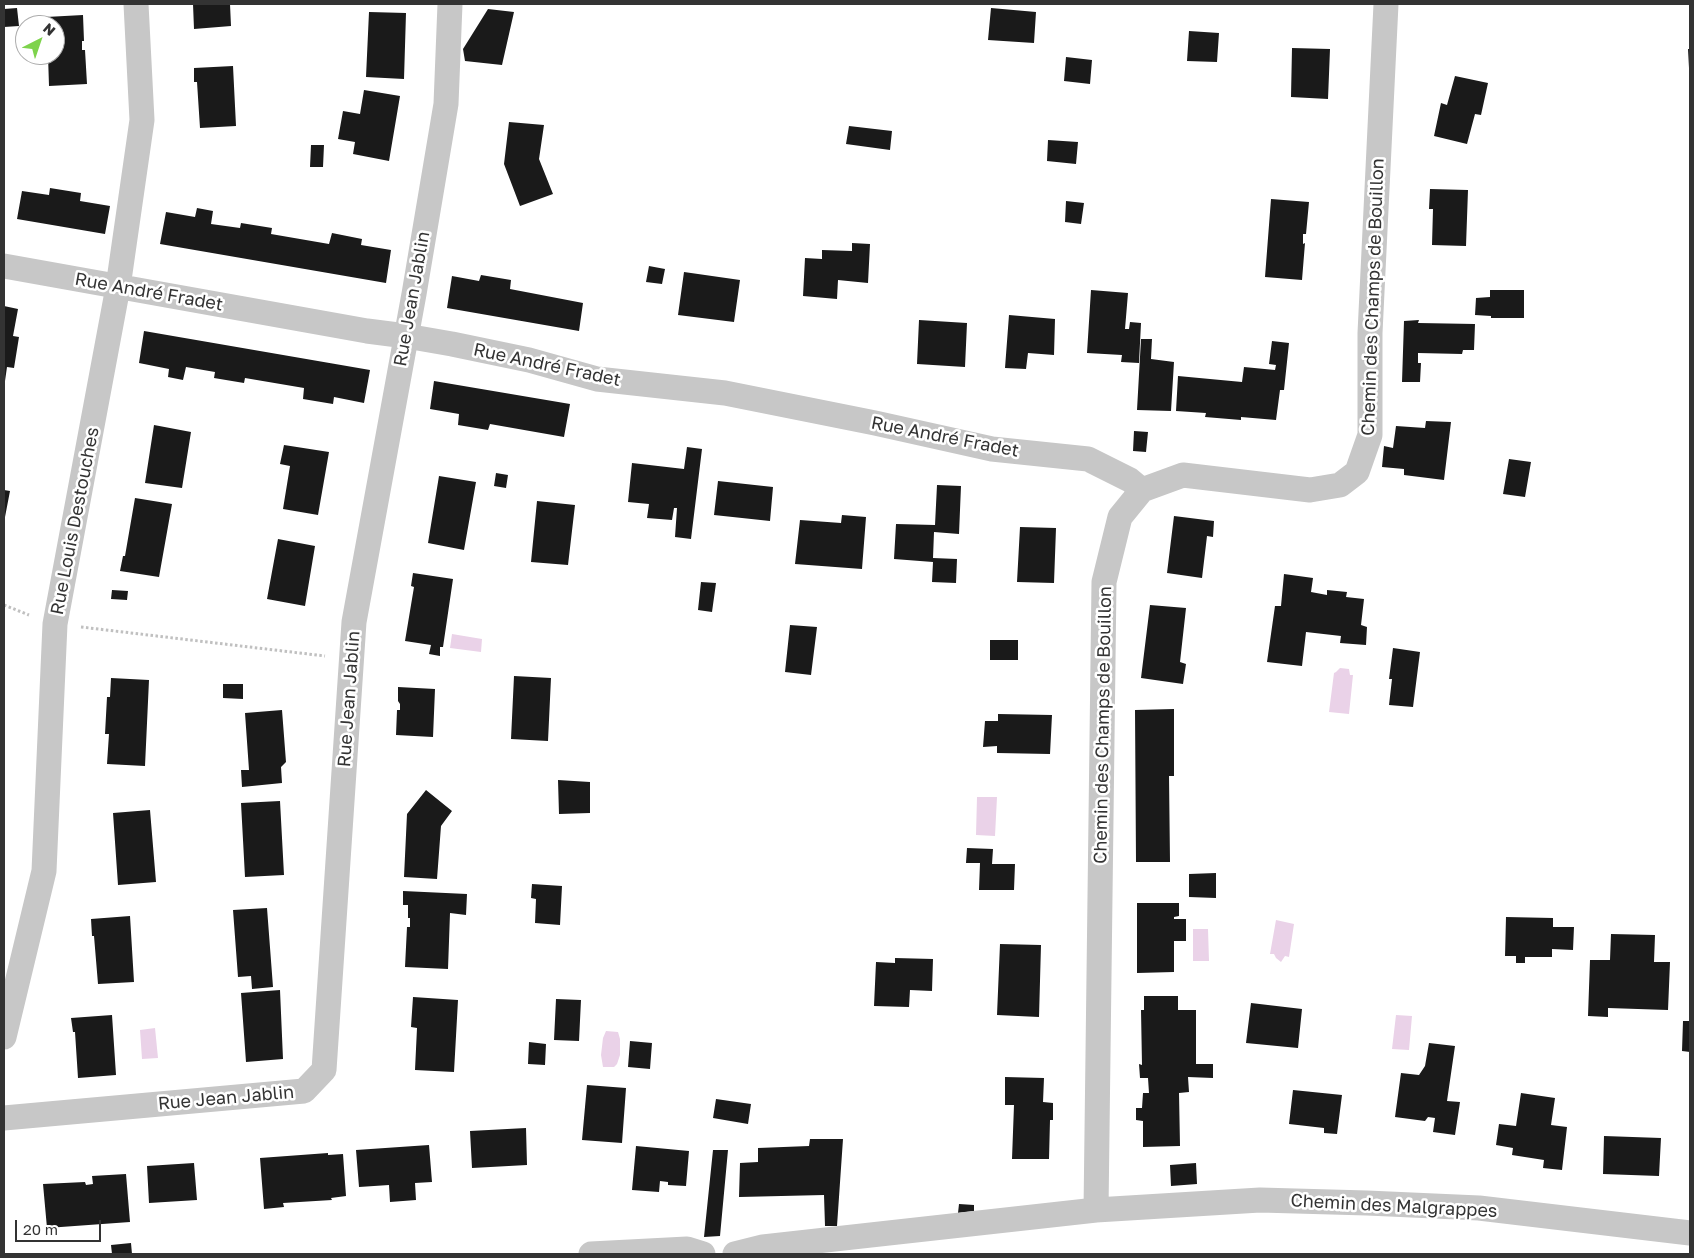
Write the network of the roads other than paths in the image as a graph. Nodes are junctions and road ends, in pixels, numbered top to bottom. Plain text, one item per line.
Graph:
1 (136, 4) edge
2 (450, 4) edge
3 (1386, 4) edge
4 (4, 266) edge
5 (118, 286) junction
6 (406, 336) junction
7 (1142, 490) junction
8 (4, 1038) edge
9 (4, 1118) edge
10 (1096, 1210) junction
11 (1690, 1233) edge
12 (591, 1254) edge
13 (703, 1254) edge
14 (735, 1254) edge

1 - 5 street, Rue Louis Destouches
2 - 6 street, Rue Jean Jablin
3 - 7 street, Chemin des Champs de Bouillon
4 - 5 street, Rue André Fradet
5 - 6 street, Rue André Fradet
5 - 8 street, Rue Louis Destouches
6 - 7 street, Rue André Fradet
6 - 9 street, Rue Jean Jablin
7 - 10 street, Chemin des Champs de Bouillon
10 - 11 street, Chemin des Malgrappes
10 - 14 street
12 - 13 street

